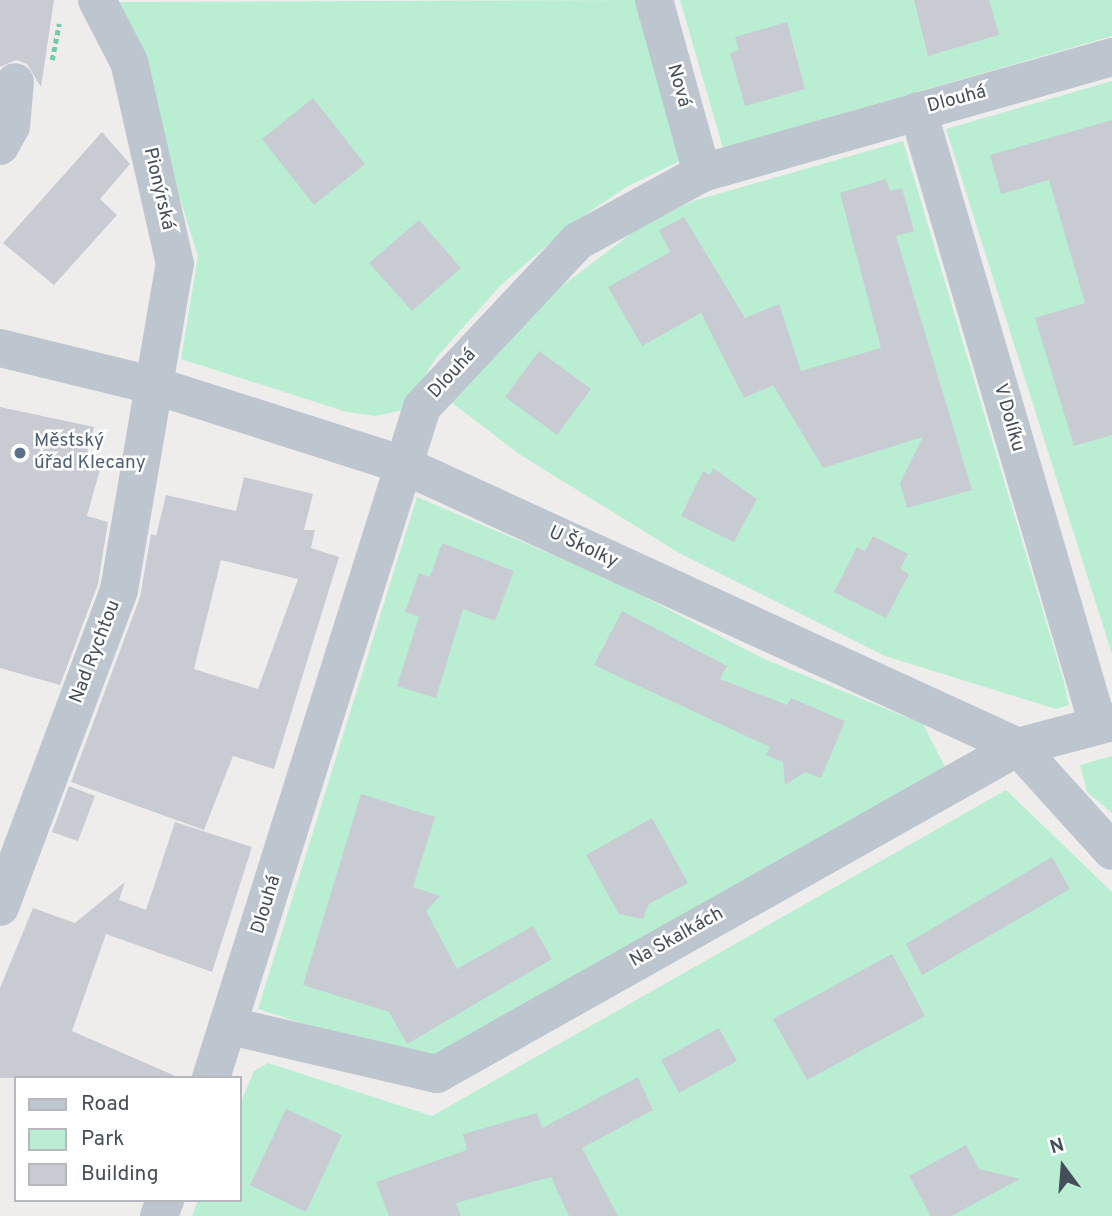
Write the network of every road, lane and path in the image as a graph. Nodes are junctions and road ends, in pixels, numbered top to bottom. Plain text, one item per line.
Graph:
1 (97, 0) edge
2 (654, 0) edge
3 (1112, 57) edge
4 (15, 82) dead end
5 (918, 111) junction
6 (0, 146) edge
7 (702, 173) junction
8 (0, 348) edge
9 (156, 386) junction
10 (401, 464) junction
11 (1105, 723) edge
12 (1018, 747) junction
13 (1112, 851) edge
14 (0, 907) edge
15 (230, 1026) junction
16 (212, 1076) edge

1 - 9 street, Pionýrská
2 - 7 street, Nová
3 - 5 street, Dlouhá
4 - 6 street
5 - 7 street, Dlouhá
5 - 11 street, V Dolíku
7 - 10 street, Dlouhá
8 - 9 street, U Školky
9 - 10 street, U Školky
9 - 14 street, Nad Rychtou
10 - 12 street, U Školky
10 - 15 street, Dlouhá
11 - 12 street, Na Skalkách
12 - 13 street, U Školky
12 - 15 street, Na Skalkách
15 - 16 street, Dlouhá

